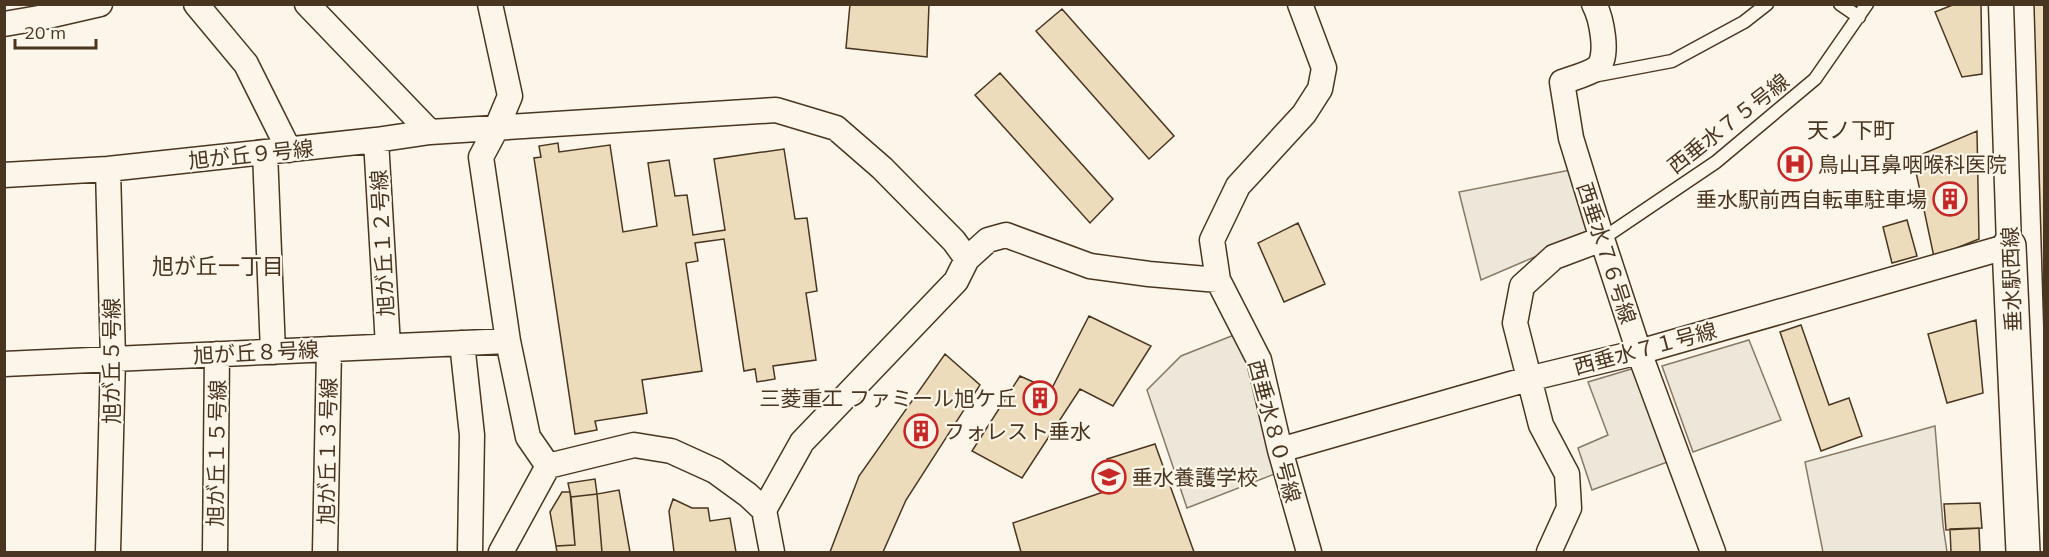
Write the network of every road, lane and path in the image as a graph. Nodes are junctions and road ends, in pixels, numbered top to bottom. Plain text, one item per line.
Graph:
1 (100, 4) edge
2 (195, 4) edge
3 (307, 4) edge
4 (490, 4) edge
5 (1300, 4) edge
6 (1594, 4) edge
7 (1767, 4) edge
8 (1840, 4) edge
9 (1867, 4) edge
10 (2001, 4) edge
11 (1859, 17) junction
12 (4, 24) edge
13 (1562, 82) junction
14 (497, 127) junction
15 (430, 132) junction
16 (376, 140) junction
17 (289, 150) junction
18 (265, 152) junction
19 (108, 169) junction
20 (4, 175) edge
21 (1602, 239) junction
22 (2009, 246) junction
23 (967, 259) junction
24 (1218, 280) junction
25 (507, 341) junction
26 (462, 343) junction
27 (388, 346) junction
28 (329, 349) junction
29 (273, 352) junction
30 (1639, 352) junction
31 (217, 354) junction
32 (113, 359) junction
33 (4, 364) edge
34 (1528, 379) junction
35 (1280, 450) junction
36 (548, 466) junction
37 (765, 510) junction
38 (108, 552) edge
39 (215, 552) edge
40 (325, 552) edge
41 (470, 552) edge
42 (501, 552) edge
43 (772, 552) edge
44 (1309, 552) edge
45 (1549, 552) edge
46 (1713, 552) edge
47 (2023, 552) edge

1 - 12 street
2 - 17 street
3 - 15 street
4 - 14 street
5 - 24 street, 西垂水８０号線
6 - 13 street
7 - 13 lane
8 - 11 lane
9 - 11 lane, 西垂水７５号線
10 - 22 street, 垂水駅西線
11 - 21 lane, 西垂水７５号線
13 - 21 street, 西垂水７６号線
14 - 15 street, 旭が丘９号線
14 - 23 street, 旭が丘９号線
14 - 25 street
15 - 16 street, 旭が丘９号線
16 - 17 street, 旭が丘９号線
16 - 27 street, 旭が丘１２号線
17 - 18 street, 旭が丘９号線
18 - 19 street, 旭が丘９号線
18 - 29 street
19 - 20 street, 旭が丘９号線
19 - 32 street, 旭が丘５号線
21 - 30 street, 西垂水７６号線
21 - 34 street
22 - 30 street, 西垂水７１号線
22 - 47 street, 垂水駅西線
23 - 24 street
23 - 37 street
24 - 35 street, 西垂水８０号線
25 - 26 street, 旭が丘８号線
25 - 36 street
26 - 27 street, 旭が丘８号線
26 - 41 street
27 - 28 street, 旭が丘８号線
28 - 29 street, 旭が丘８号線
28 - 40 street, 旭が丘１３号線
29 - 31 street, 旭が丘８号線
30 - 34 street, 西垂水７１号線
30 - 46 street, 西垂水７６号線
31 - 32 street, 旭が丘８号線
31 - 39 street, 旭が丘１５号線
32 - 33 street, 旭が丘８号線
32 - 38 street, 旭が丘５号線
34 - 35 street, 西垂水７１号線
34 - 45 street
35 - 44 street, 西垂水８０号線
36 - 37 street
36 - 42 street
37 - 43 street

